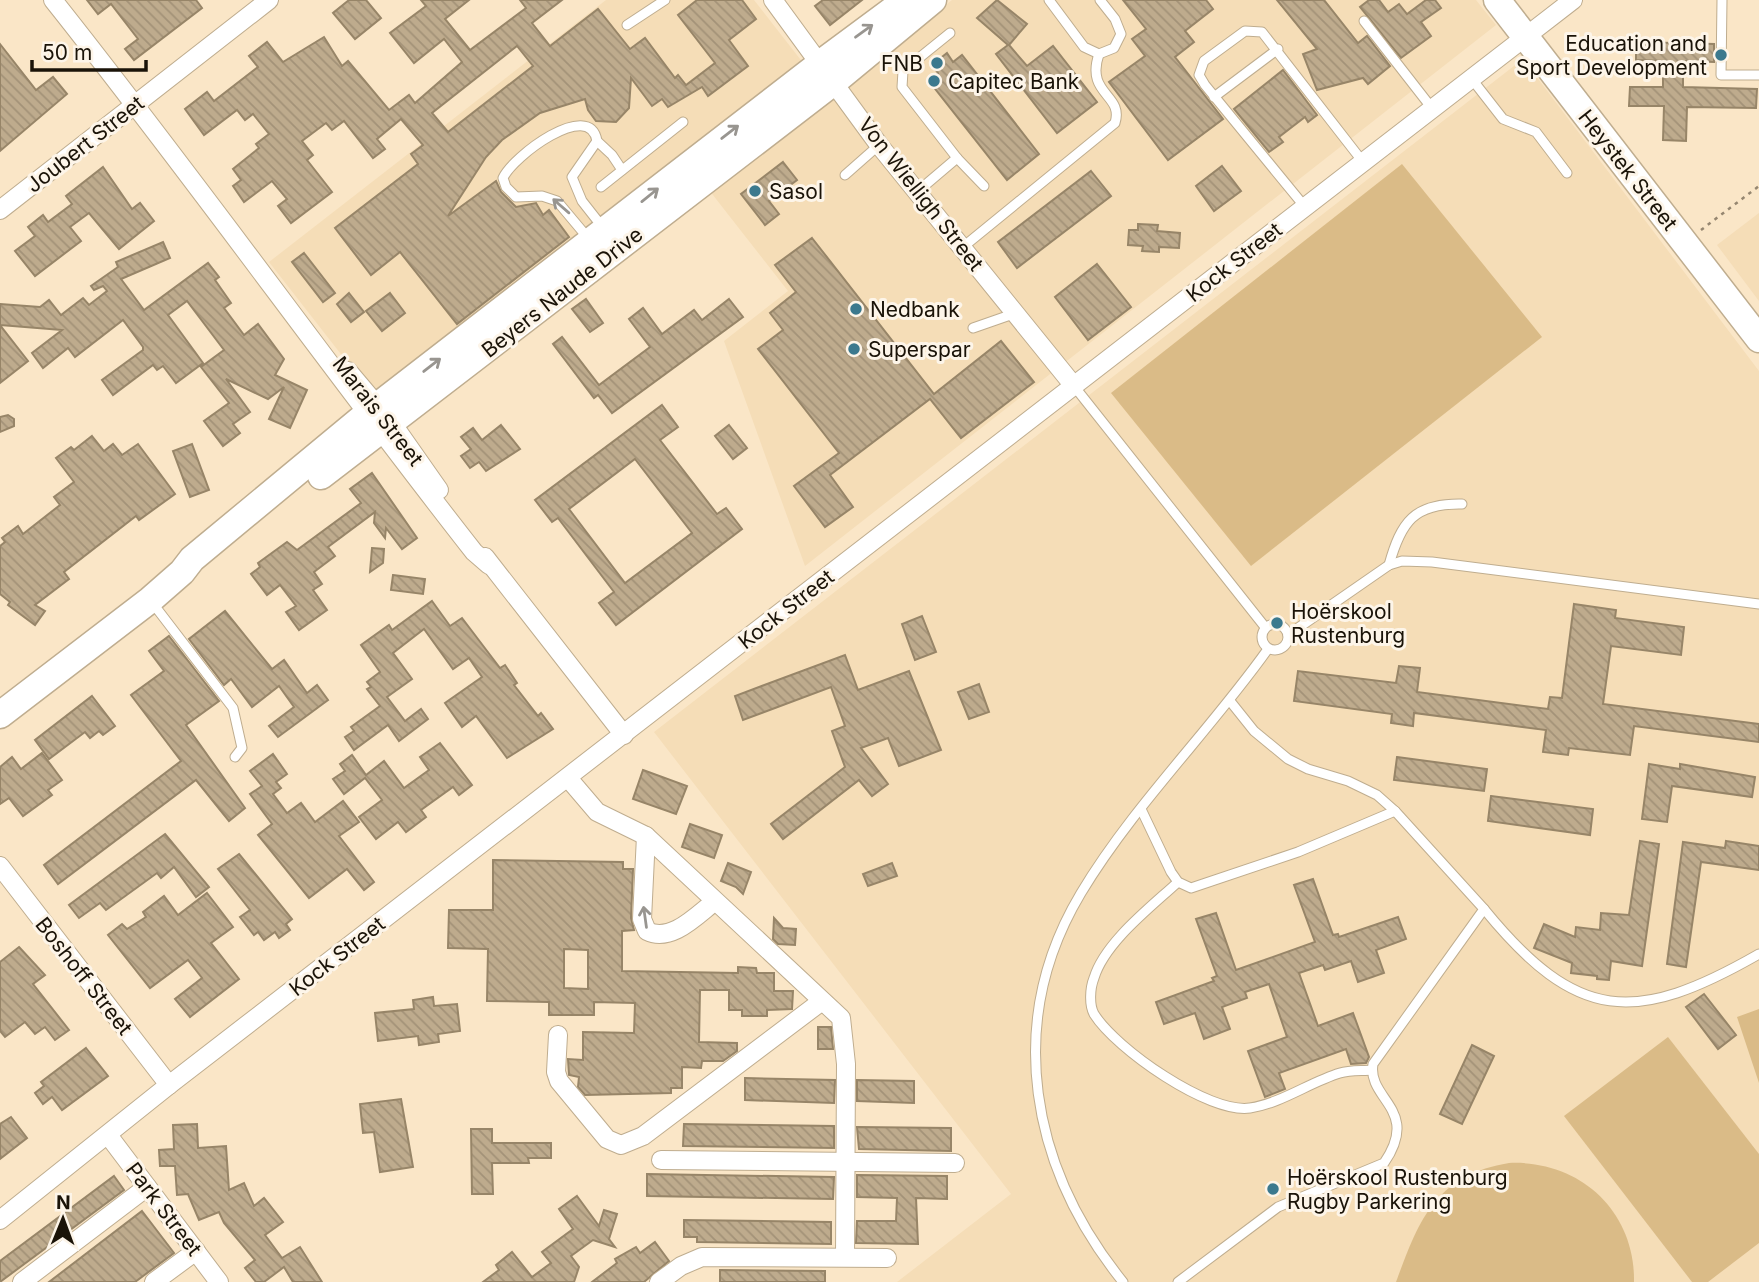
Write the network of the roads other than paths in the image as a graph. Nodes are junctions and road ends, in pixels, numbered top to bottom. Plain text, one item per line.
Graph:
1 (53, 0) edge
2 (269, 0) edge
3 (665, 0) edge
4 (773, 0) edge
5 (906, 0) edge
6 (933, 0) edge
7 (1049, 0) edge
8 (1100, 0) edge
9 (1497, 0) edge
10 (1573, 0) edge
11 (1722, 0) edge
12 (1364, 21) dead end
13 (627, 25) dead end
14 (950, 33) dead end
15 (1525, 37) junction
16 (1278, 50) junction
17 (1099, 54) junction
18 (828, 72) junction
19 (1759, 75) edge
20 (1471, 78) junction
21 (1214, 97) junction
22 (136, 104) junction
23 (1431, 107) junction
24 (683, 121) dead end
25 (597, 141) junction
26 (879, 145) junction
27 (957, 158) junction
28 (1363, 162) junction
29 (622, 170) junction
30 (1567, 173) dead end
31 (845, 175) dead end
32 (984, 186) dead end
33 (601, 187) dead end
34 (918, 192) junction
35 (1305, 207) junction
36 (0, 210) edge
37 (605, 245) junction
38 (962, 247) junction
39 (1016, 313) junction
40 (973, 328) dead end
41 (1759, 339) edge
42 (1074, 386) junction
43 (379, 419) junction
44 (1462, 504) dead end
45 (1389, 565) junction
46 (150, 600) junction
47 (1759, 604) edge
48 (1265, 627) junction
49 (1288, 635) junction
50 (1268, 649) junction
51 (1230, 701) junction
52 (0, 715) edge
53 (624, 735) junction
54 (235, 757) dead end
55 (568, 778) junction
56 (1141, 809) junction
57 (1395, 811) junction
58 (646, 836) junction
59 (0, 866) edge
60 (1178, 882) junction
61 (714, 902) junction
62 (1484, 909) junction
63 (1759, 954) edge
64 (822, 1001) junction
65 (558, 1035) dead end
66 (1372, 1070) junction
67 (169, 1085) junction
68 (108, 1135) junction
69 (661, 1160) dead end
70 (845, 1161) junction
71 (955, 1163) dead end
72 (147, 1187) junction
73 (0, 1220) edge
74 (196, 1251) junction
75 (845, 1257) junction
76 (887, 1258) dead end
77 (22, 1282) edge
78 (154, 1282) edge
79 (219, 1282) edge
80 (659, 1282) edge
81 (1123, 1282) edge
82 (1178, 1282) edge

1 - 22 street, Marais Street
2 - 22 street, Joubert Street
3 - 13 lane
4 - 18 street, Von Wielligh Street
18 -> 5 street, Beyers Naude Drive
6 - 18 street, Beyers Naude Drive
7 - 17 lane
8 - 17 lane
9 - 15 street, Heystek Street
10 - 15 street, Kock Street
11 - 19 lane
12 - 23 lane
14 - 27 lane
15 - 20 street, Kock Street
15 - 41 street, Heystek Street
16 - 21 lane
16 - 21 lane
16 - 28 lane
17 - 38 lane
18 - 26 street, Von Wielligh Street
18 - 37 street, Beyers Naude Drive
20 - 23 street, Kock Street
20 - 30 lane
21 - 35 lane
22 - 36 street, Joubert Street
22 - 43 street, Marais Street
23 - 28 street, Kock Street
24 - 29 lane
25 - 29 lane
25 - 37 lane
37 -> 25 lane
26 - 31 lane
26 - 34 street, Von Wielligh Street
27 - 32 lane
27 - 34 lane
28 - 35 street, Kock Street
29 - 33 lane
34 - 38 street, Von Wielligh Street
35 - 42 street, Kock Street
37 - 43 street, Beyers Naude Drive
38 - 39 street, Von Wielligh Street
39 - 40 lane
39 - 42 street, Von Wielligh Street
42 - 48 lane
42 - 53 street, Kock Street
43 - 46 street, Beyers Naude Drive
43 - 53 street, Marais Street
44 - 45 lane
45 - 47 lane
45 - 49 lane
46 - 52 street, Beyers Naude Drive
46 - 54 lane
48 - 49 lane
48 - 50 lane
49 - 50 lane
50 - 51 lane
51 - 56 lane
51 - 57 lane
53 - 55 street, Kock Street
55 - 58 street
55 - 67 street, Kock Street
56 - 60 lane
56 - 81 lane
57 - 60 lane
57 - 62 lane
58 - 61 street
61 -> 58 street
59 - 67 street, Boshoff Street
60 - 66 lane
61 - 64 street
62 - 63 lane
62 - 66 lane
64 - 65 street
64 - 70 street
66 - 82 lane
67 - 68 street, Kock Street
68 - 72 street, Park Street
68 - 73 street, Kock Street
69 - 70 street
70 - 71 street
70 - 75 street
72 - 74 street, Park Street
72 - 77 street
74 - 78 street
74 - 79 street, Park Street
75 - 76 street
75 - 80 street

